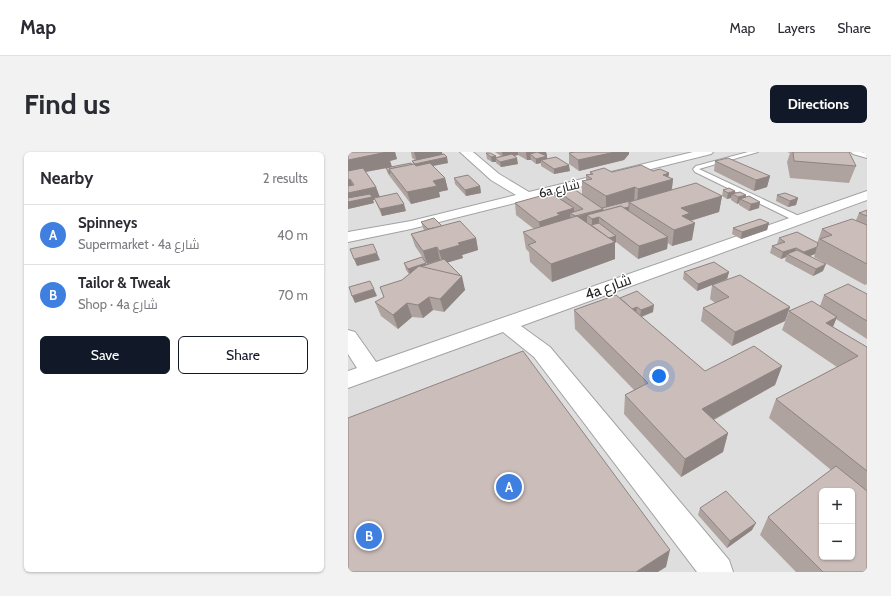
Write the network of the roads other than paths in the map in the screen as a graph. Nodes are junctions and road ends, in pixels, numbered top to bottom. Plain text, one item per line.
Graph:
1 (466, 152) edge
2 (708, 152) edge
3 (755, 152) edge
4 (857, 152) edge
5 (740, 154) edge
6 (867, 155) edge
7 (664, 157) edge
8 (495, 177) junction
9 (867, 195) edge
10 (527, 196) junction
11 (514, 199) junction
12 (798, 219) junction
13 (411, 224) junction
14 (348, 237) edge
15 (348, 243) edge
16 (525, 317) junction
17 (505, 324) junction
18 (348, 337) edge
19 (542, 352) junction
20 (371, 372) junction
21 (348, 380) edge
22 (717, 572) edge

1 - 8 street
2 - 7 street, 6a شارع
3 - 5 lane
4 - 6 street
5 - 12 lane
7 - 10 street, 6a شارع
8 - 10 street
8 - 11 street
9 - 12 street, 4a شارع
10 - 11 street, 6a شارع
11 - 13 street, 6a شارع
12 - 16 street, 4a شارع
13 - 14 street, 6a شارع
13 - 15 street, 6a شارع
16 - 17 street, 4a شارع
16 - 19 street
17 - 19 street
17 - 20 street, 4a شارع
18 - 20 street
19 - 22 street
20 - 21 street, 4a شارع

